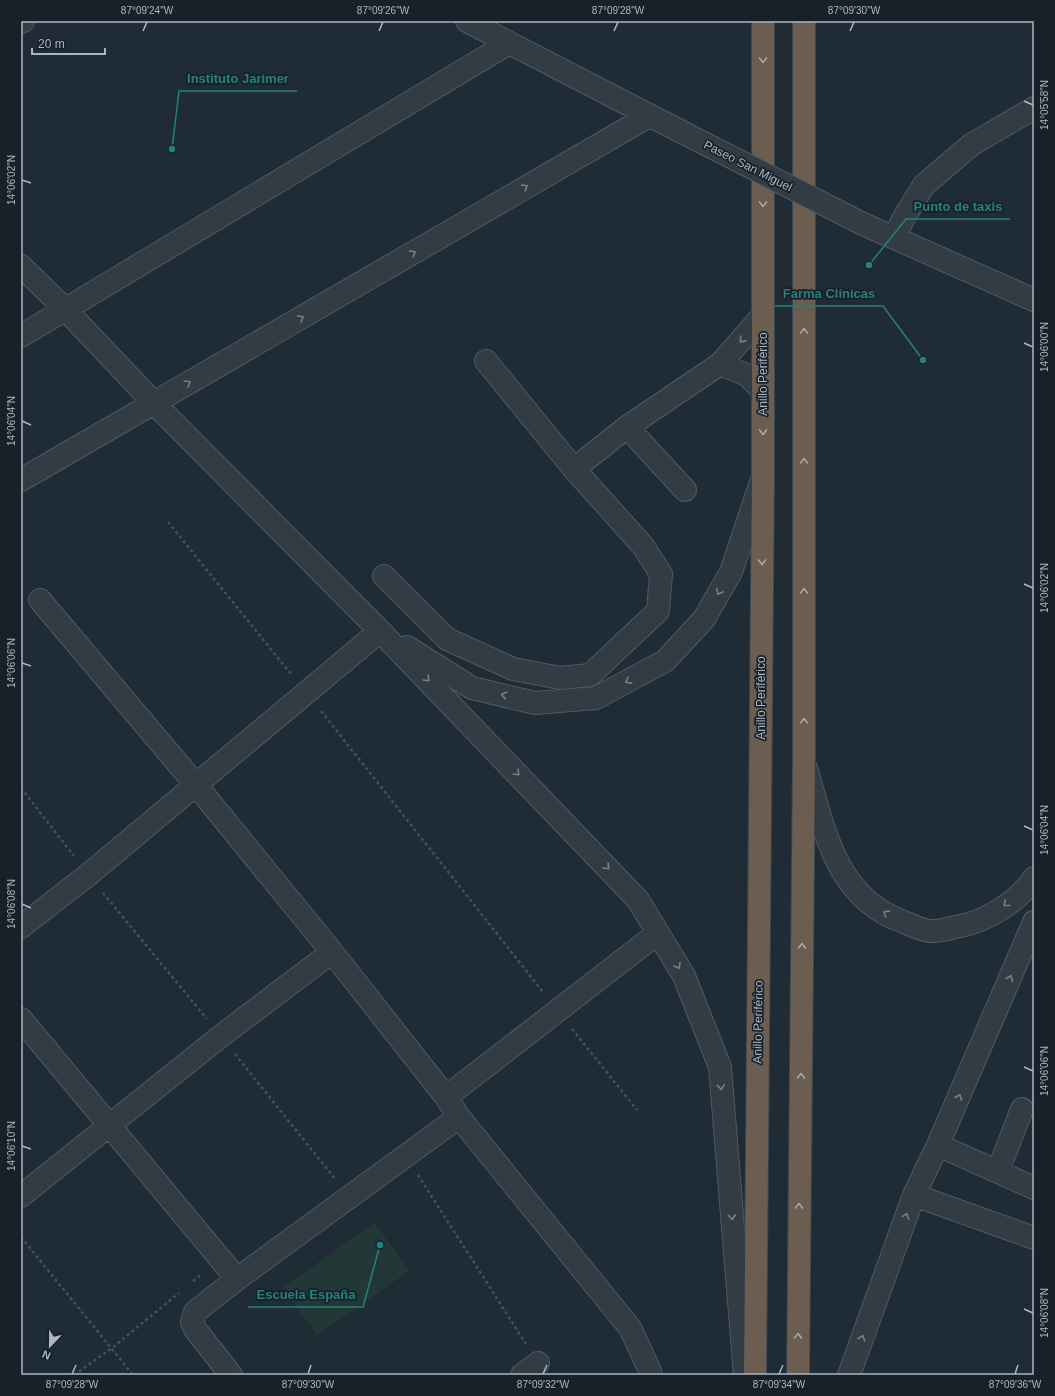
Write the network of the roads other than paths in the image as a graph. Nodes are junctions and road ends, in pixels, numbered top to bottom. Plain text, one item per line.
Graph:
1 (467, 21) edge
2 (762, 21) edge
3 (804, 21) edge
4 (509, 43) junction
5 (1034, 108) edge
6 (649, 116) junction
7 (894, 237) junction
8 (21, 266) edge
9 (1034, 300) edge
10 (65, 309) junction
11 (763, 315) junction
12 (21, 336) edge
13 (486, 361) dead end
14 (720, 364) junction
15 (763, 390) junction
16 (154, 403) junction
17 (627, 427) junction
18 (574, 469) junction
19 (763, 477) junction
20 (21, 480) edge
21 (685, 490) dead end
22 (384, 576) dead end
23 (40, 600) dead end
24 (380, 631) junction
25 (804, 760) junction
26 (196, 785) junction
27 (1034, 878) edge
28 (1034, 922) edge
29 (21, 927) edge
30 (658, 933) junction
31 (332, 952) junction
32 (21, 1019) edge
33 (446, 1097) junction
34 (1022, 1109) dead end
35 (459, 1117) junction
36 (110, 1126) junction
37 (938, 1145) junction
38 (998, 1171) junction
39 (1034, 1188) edge
40 (914, 1195) junction
41 (21, 1196) edge
42 (1034, 1238) edge
43 (237, 1279) junction
44 (231, 1375) edge
45 (651, 1375) edge
46 (745, 1375) edge
47 (754, 1375) edge
48 (798, 1375) edge
49 (849, 1375) edge

1 - 4 street, Paseo San Miguel
2 -> 11 highway, Anillo Periférico
25 -> 3 highway
4 - 6 street, Paseo San Miguel
4 - 10 street
5 - 7 street
6 - 7 street, Paseo San Miguel, bridge
16 -> 6 street
7 - 9 street, Paseo San Miguel
8 - 10 street
10 - 12 street
10 - 16 street
11 -> 14 street
11 - 15 highway, Anillo Periférico
13 - 18 street
14 - 15 street
14 - 17 street
15 -> 19 highway, Anillo Periférico
16 - 20 street
16 - 24 street
17 - 18 street
17 - 21 street
18 - 22 street
19 -> 24 street
19 -> 47 highway, Anillo Periférico
23 - 26 street
24 - 26 street
24 -> 30 street
27 -> 25 street
48 -> 25 highway
26 - 29 street
26 - 31 street
37 -> 28 street
30 - 33 street
30 -> 46 street
31 - 33 street
31 - 36 street
32 - 36 street
33 - 35 street
34 - 38 street
35 - 43 street
35 - 45 street
36 - 41 street
36 - 43 street
37 - 38 street
37 - 40 street
38 - 39 street
40 - 42 street
49 -> 40 street
43 - 44 street

